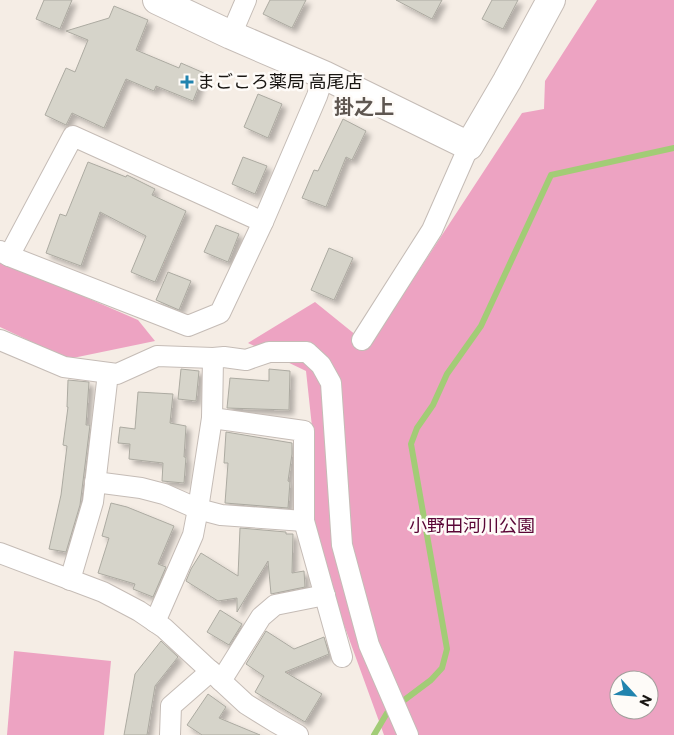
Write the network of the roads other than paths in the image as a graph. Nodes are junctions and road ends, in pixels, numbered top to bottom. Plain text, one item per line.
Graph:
1 (156, 0) edge
2 (246, 0) edge
3 (552, 0) edge
4 (231, 35) junction
5 (324, 75) junction
6 (469, 146) junction
7 (263, 222) junction
8 (4, 253) edge
9 (0, 340) edge
10 (362, 340) dead end
11 (213, 358) junction
12 (108, 373) junction
13 (212, 418) junction
14 (95, 482) junction
15 (198, 509) junction
16 (304, 521) junction
17 (0, 554) edge
18 (70, 580) junction
19 (325, 595) junction
20 (155, 622) junction
21 (342, 657) dead end
22 (216, 676) junction
23 (170, 735) edge
24 (298, 735) edge
25 (408, 735) edge

1 - 4 street
2 - 4 street
3 - 6 street
4 - 5 street
5 - 6 street
5 - 7 street
6 - 10 street
7 - 8 street
7 - 8 street
9 - 12 street
11 - 12 street
11 - 13 street
11 - 25 street
12 - 14 street
13 - 15 street
13 - 16 street
14 - 15 street
14 - 18 street
15 - 16 street
15 - 20 street
16 - 19 street
17 - 18 street
18 - 20 street
19 - 21 street
19 - 22 street
20 - 22 street
22 - 23 street
22 - 24 street

